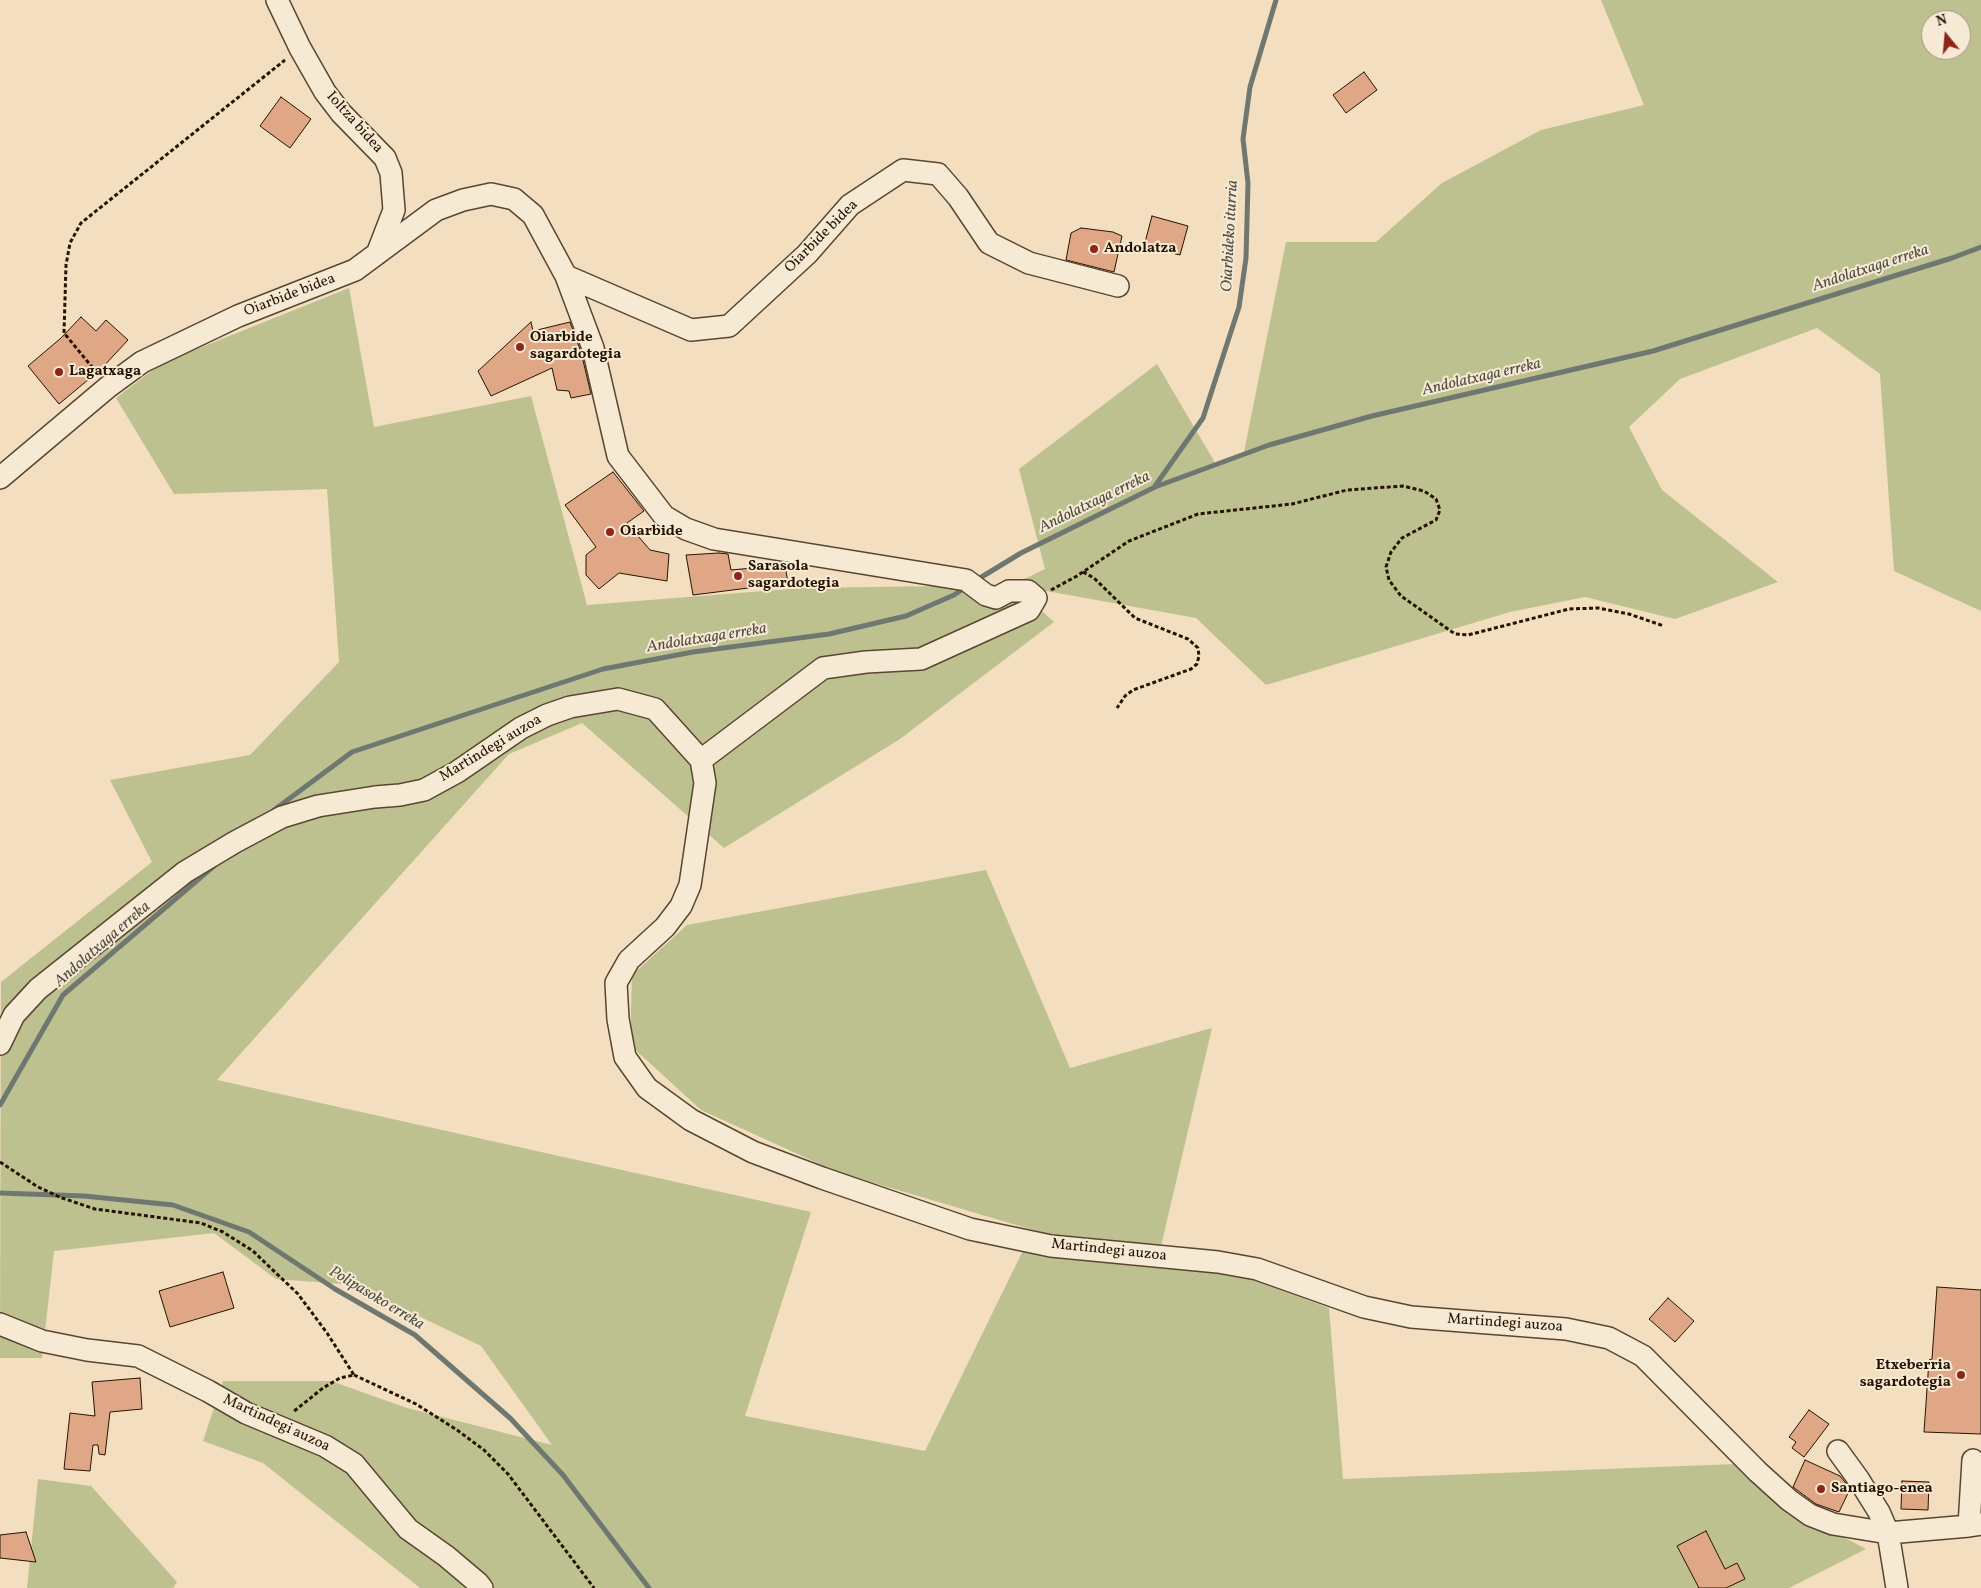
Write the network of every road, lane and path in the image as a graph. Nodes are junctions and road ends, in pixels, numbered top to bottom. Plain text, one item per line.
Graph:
1 (277, 0) edge
2 (300, 48) junction
3 (376, 254) junction
4 (566, 276) junction
5 (1118, 286) dead end
6 (108, 387) junction
7 (0, 478) edge
8 (1083, 572) junction
9 (1036, 598) junction
10 (1664, 626) dead end
11 (1117, 708) dead end
12 (701, 760) junction
13 (0, 1044) edge
14 (0, 1162) edge
15 (0, 1324) edge
16 (354, 1375) junction
17 (278, 1426) junction
18 (1838, 1451) dead end
19 (1973, 1460) dead end
20 (1975, 1525) edge
21 (1888, 1533) junction
22 (482, 1588) edge
23 (594, 1588) edge
24 (1897, 1588) edge

1 - 2 street, Ioltza bidea
2 - 3 street, Ioltza bidea
2 - 6 path
3 - 4 street, Oiarbide bidea
3 - 6 street, Oiarbide bidea
4 - 5 street, Oiarbide bidea
4 - 9 street, Oiarbide bidea
6 - 7 street, Oiarbide bidea
8 - 9 path
8 - 10 path
8 - 11 path
9 - 12 street
12 - 13 street, Martindegi auzoa
12 - 21 street, Martindegi auzoa
14 - 16 path
15 - 17 street, Martindegi auzoa
16 - 17 path
16 - 23 path
17 - 22 street, Martindegi auzoa
18 - 21 street
19 - 20 street
20 - 21 street, Martindegi auzoa
21 - 24 street

